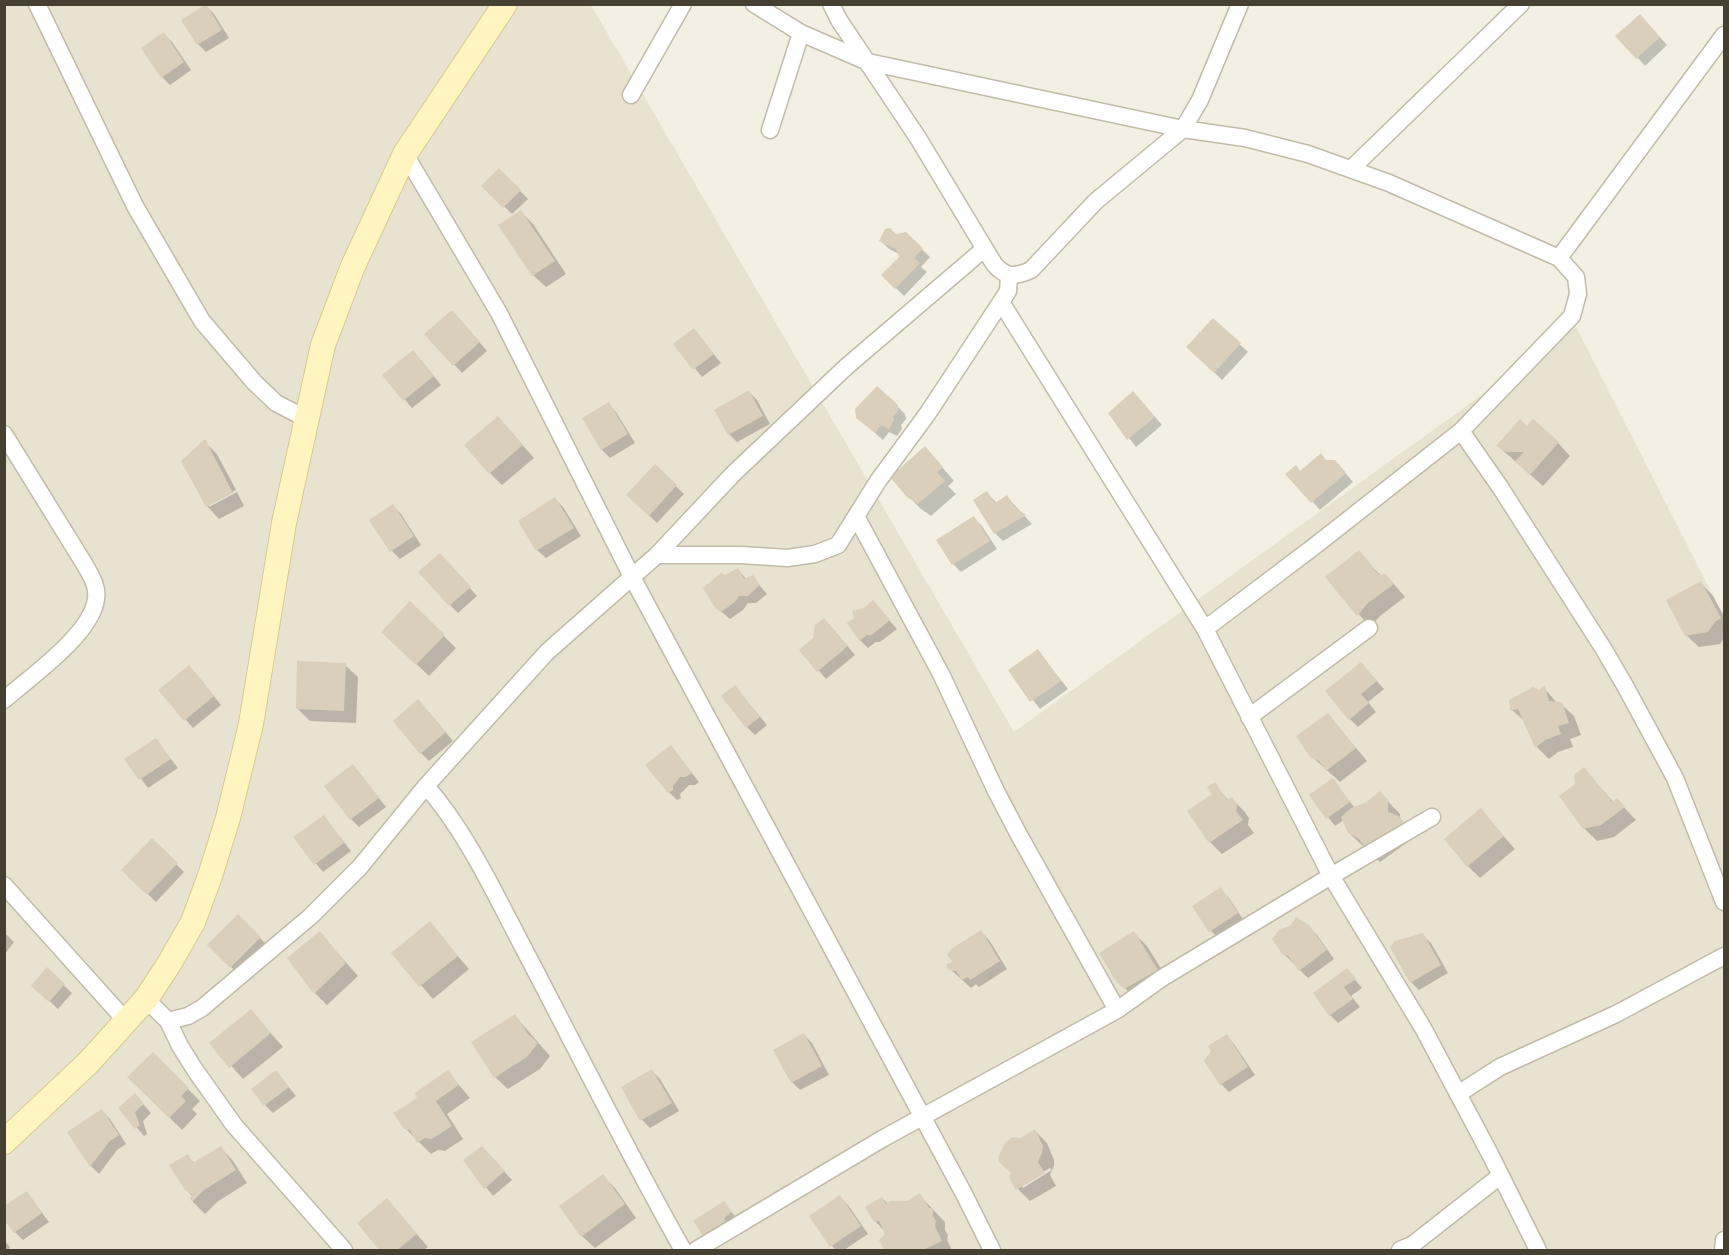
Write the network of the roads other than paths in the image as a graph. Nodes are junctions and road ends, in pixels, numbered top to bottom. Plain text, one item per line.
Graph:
1 (38, 4) edge
2 (505, 4) edge
3 (683, 4) edge
4 (754, 4) edge
5 (831, 4) edge
6 (1240, 4) edge
7 (1521, 4) edge
8 (801, 33) junction
9 (1725, 36) edge
10 (868, 62) junction
11 (631, 95) dead end
12 (1183, 129) junction
13 (770, 130) dead end
14 (405, 153) junction
15 (1351, 170) junction
16 (984, 249) junction
17 (1559, 258) junction
18 (1009, 276) junction
19 (1001, 302) junction
20 (307, 419) junction
21 (1461, 431) junction
22 (4, 434) edge
23 (857, 518) junction
24 (657, 555) junction
25 (632, 577) junction
26 (1369, 628) dead end
27 (1205, 629) junction
28 (4, 700) edge
29 (1249, 717) junction
30 (426, 786) junction
31 (1432, 817) dead end
32 (1331, 876) junction
33 (4, 885) edge
34 (1725, 902) edge
35 (1725, 956) edge
36 (146, 999) junction
37 (1117, 1010) junction
38 (126, 1021) junction
39 (168, 1021) junction
40 (1458, 1094) junction
41 (922, 1117) junction
42 (4, 1142) edge
43 (1500, 1176) junction
44 (1725, 1240) edge
45 (344, 1251) edge
46 (683, 1251) edge
47 (696, 1251) edge
48 (992, 1251) edge
49 (1400, 1251) edge
50 (1538, 1251) edge
51 (1723, 1251) edge

1 - 20 street
2 - 14 main road
3 - 11 street
4 - 8 street
5 - 10 street
6 - 12 street
7 - 15 street
8 - 10 street
8 - 13 street
9 - 17 street
10 - 12 street
10 - 16 street
12 - 15 street
12 - 18 street
14 - 20 main road
14 - 25 street
15 - 17 street
16 - 18 street
16 - 24 street
17 - 21 street
18 - 19 street
19 - 23 street
19 - 27 street
20 - 36 main road
21 - 27 street
21 - 34 street
22 - 28 street
23 - 24 street
23 - 37 street
24 - 25 street
25 - 30 street
25 - 41 street
26 - 29 street
27 - 29 street
29 - 32 street
30 - 39 street
30 - 46 street
31 - 32 street
32 - 37 street
32 - 40 street
33 - 38 street
35 - 40 street
36 - 38 main road
36 - 39 street
37 - 41 street
38 - 42 main road
39 - 45 street
40 - 43 street
41 - 47 street
41 - 48 street
43 - 49 street
43 - 50 street
44 - 51 street

